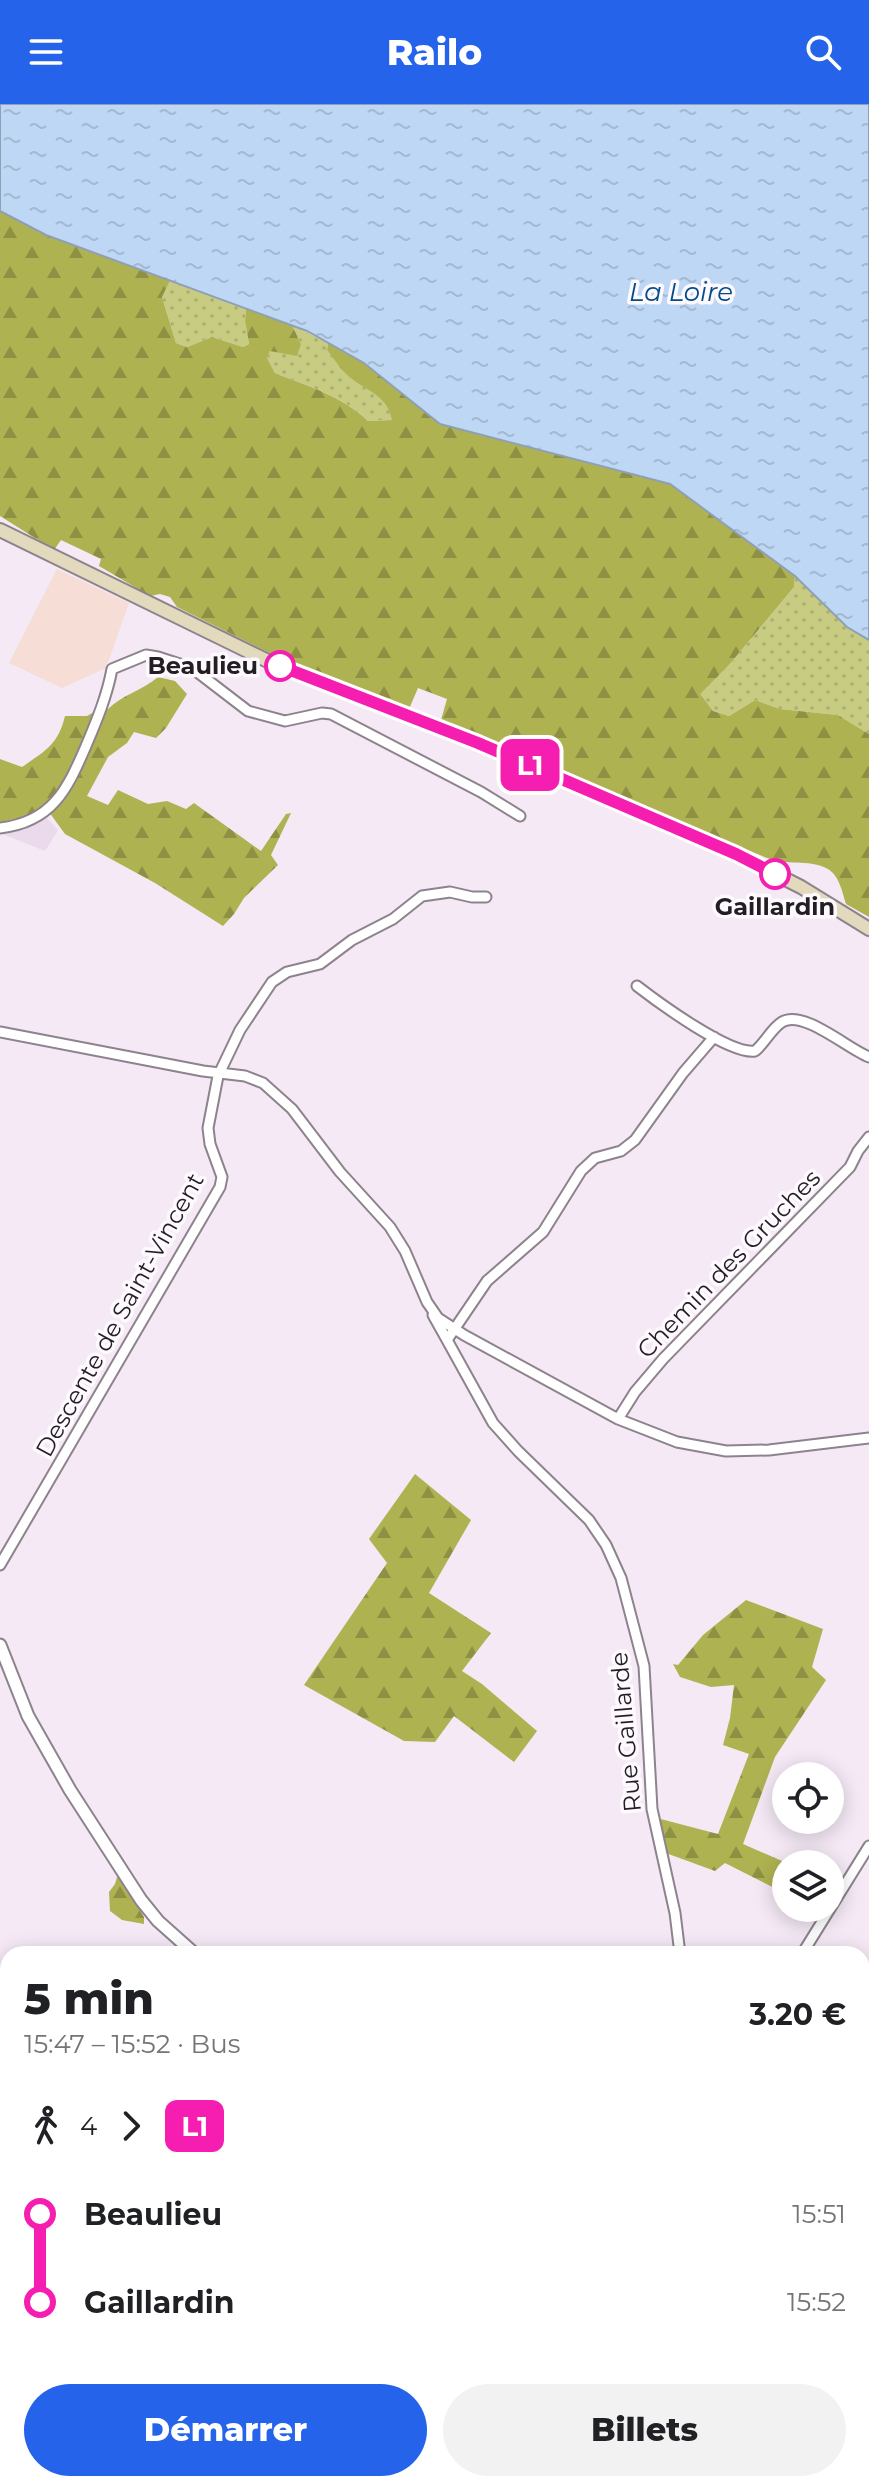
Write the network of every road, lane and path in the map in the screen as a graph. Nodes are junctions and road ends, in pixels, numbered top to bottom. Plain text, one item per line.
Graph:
1 (0, 530) edge
2 (520, 816) dead end
3 (0, 828) edge
4 (486, 897) dead end
5 (869, 929) edge
6 (637, 986) dead end
7 (0, 1032) edge
8 (714, 1037) junction
9 (869, 1057) edge
10 (219, 1073) junction
11 (869, 1137) edge
12 (432, 1311) junction
13 (453, 1329) junction
14 (447, 1340) junction
15 (618, 1419) junction
16 (869, 1438) edge
17 (0, 1565) edge
18 (0, 1645) edge
19 (869, 1846) edge
20 (186, 1946) edge
21 (679, 1946) edge
22 (807, 1946) edge

1 - 5 main road
2 - 3 street
4 - 10 street, Descente de Saint-Vincent
6 - 8 street
7 - 10 street, Rue Gaillarde
8 - 9 street
8 - 13 street
10 - 12 street, Rue Gaillarde
10 - 17 street, Descente de Saint-Vincent
11 - 15 street, Chemin des Gruches
12 - 13 street
12 - 14 street, Rue Gaillarde
13 - 14 street
13 - 15 street
14 - 21 street, Rue Gaillarde
15 - 16 street
18 - 20 street
19 - 22 street

